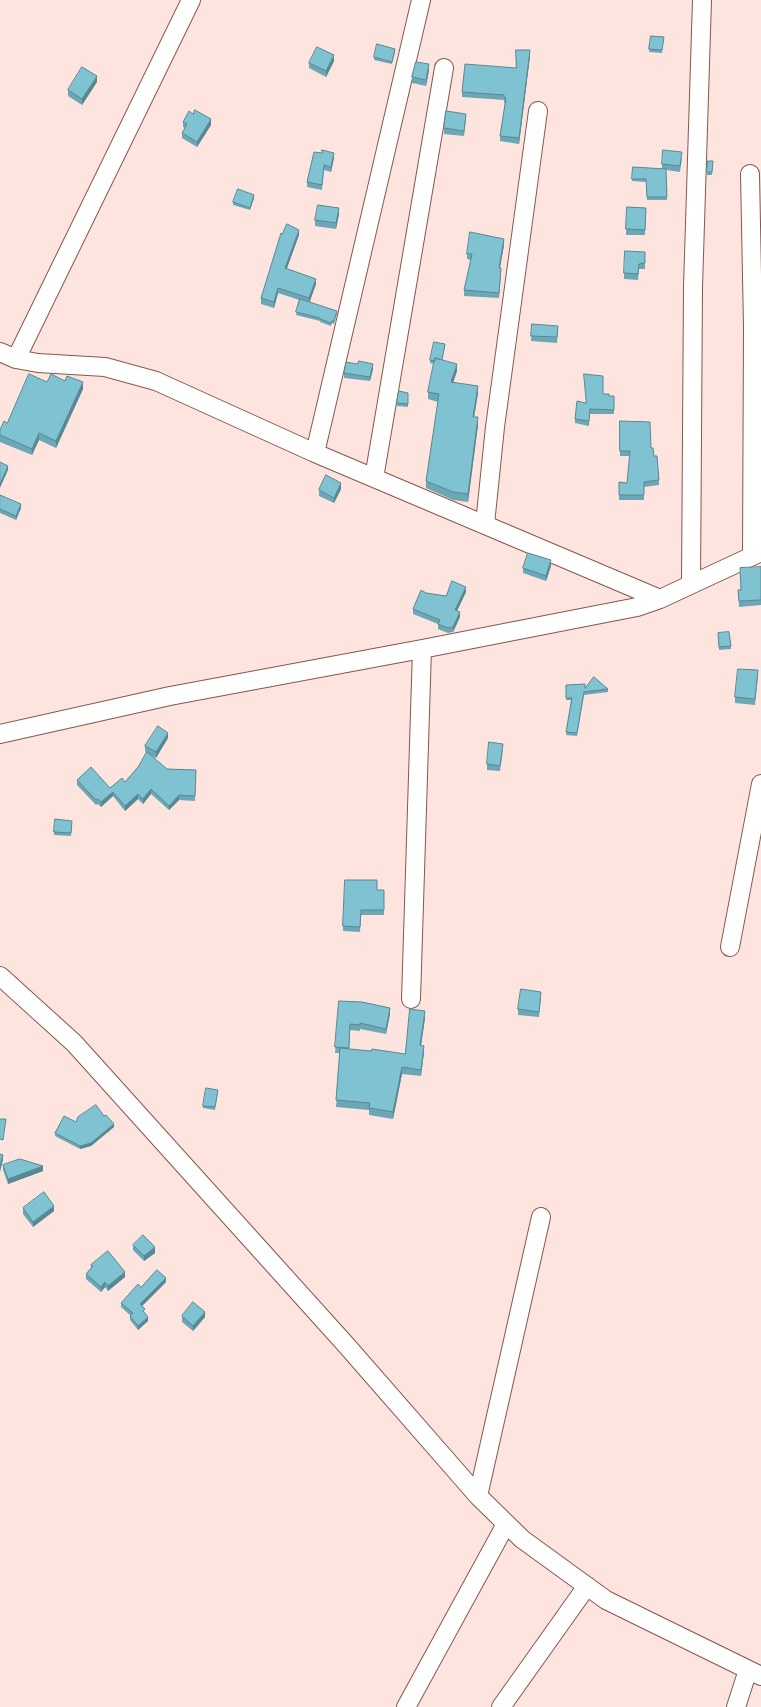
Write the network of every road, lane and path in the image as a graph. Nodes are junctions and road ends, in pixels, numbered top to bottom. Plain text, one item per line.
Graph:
1 (191, 0) edge
2 (421, 0) edge
3 (702, 0) edge
4 (444, 68) dead end
5 (538, 111) dead end
6 (750, 174) dead end
7 (8, 355) edge
8 (315, 453) junction
9 (374, 478) junction
10 (485, 524) junction
11 (756, 554) edge
12 (692, 583) junction
13 (660, 599) junction
14 (422, 649) junction
15 (0, 734) edge
16 (761, 784) edge
17 (730, 947) dead end
18 (0, 976) edge
19 (411, 999) dead end
20 (541, 1216) dead end
21 (478, 1496) junction
22 (506, 1524) junction
23 (587, 1586) junction
24 (755, 1673) edge
25 (406, 1707) edge
26 (501, 1707) edge
27 (736, 1707) edge

1 - 7 street
2 - 8 street
3 - 12 street
4 - 9 street
5 - 10 street
6 - 11 street
7 - 8 street
8 - 9 street
9 - 10 street
10 - 13 street
11 - 12 street
12 - 13 street
13 - 14 street
14 - 15 street
14 - 19 street
16 - 17 street
18 - 21 street
20 - 21 street
21 - 22 street
22 - 23 street
22 - 25 street
23 - 24 street
23 - 26 street
24 - 27 street

